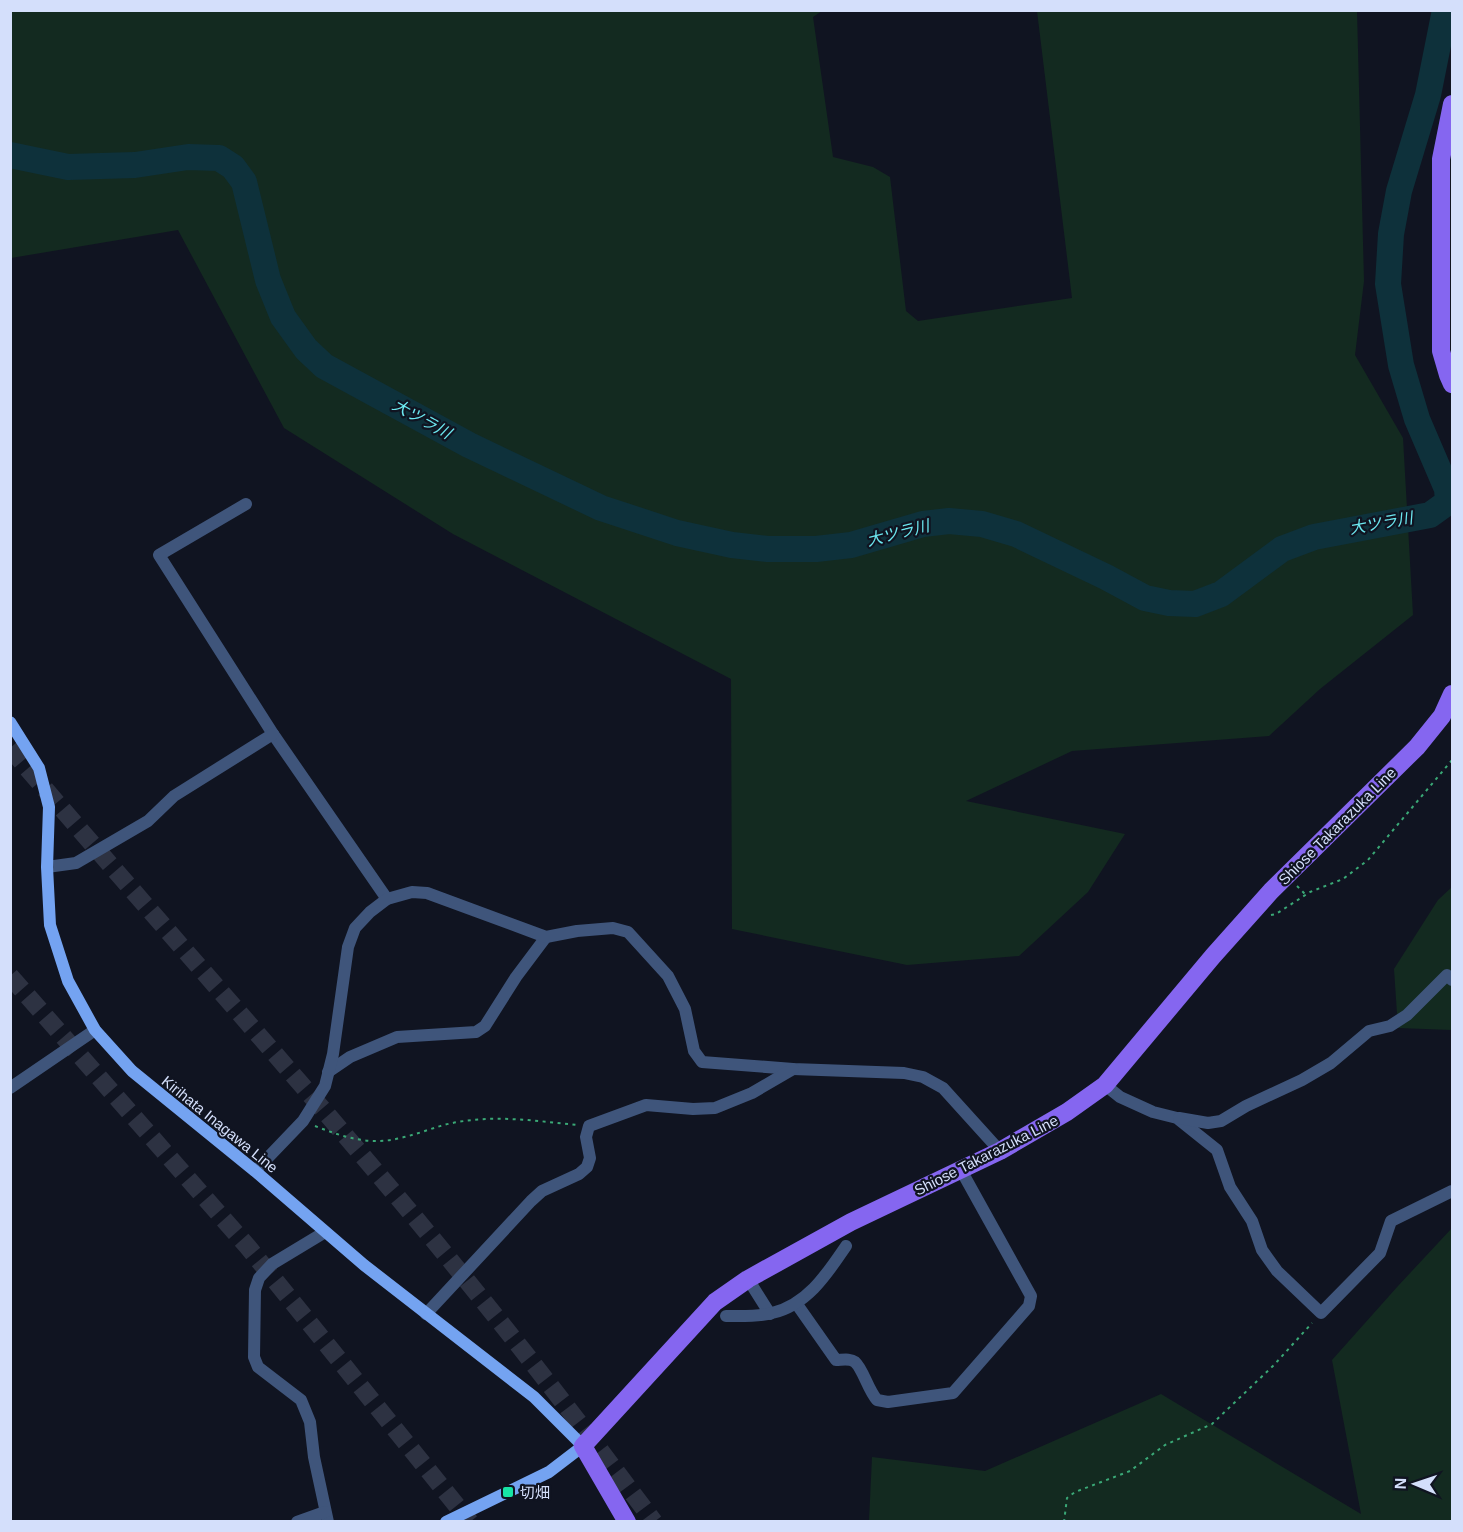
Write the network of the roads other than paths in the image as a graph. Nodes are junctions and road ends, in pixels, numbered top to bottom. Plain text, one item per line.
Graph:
1 (1452, 104) edge
2 (1452, 384) edge
3 (246, 504) dead end
4 (1452, 694) edge
5 (10, 722) edge
6 (273, 734) junction
7 (47, 867) junction
8 (387, 899) junction
9 (546, 937) junction
10 (1452, 980) edge
11 (95, 1030) junction
12 (793, 1069) junction
13 (328, 1072) junction
14 (1105, 1085) junction
15 (10, 1088) edge
16 (1177, 1118) junction
17 (1000, 1151) junction
18 (961, 1170) junction
19 (255, 1172) junction
20 (1452, 1191) edge
21 (325, 1232) junction
22 (846, 1246) dead end
23 (748, 1279) junction
24 (796, 1303) junction
25 (426, 1314) junction
26 (770, 1314) junction
27 (726, 1316) dead end
28 (583, 1446) junction
29 (327, 1517) edge
30 (297, 1521) edge
31 (446, 1521) edge
32 (627, 1521) edge

1 - 2 main road
3 - 6 street
4 - 14 main road, Shiose Takarazuka Line
5 - 7 main road, Kirihata Inagawa Line
6 - 7 street
6 - 8 street
7 - 11 main road, Kirihata Inagawa Line
8 - 9 street
8 - 13 street
9 - 12 street
9 - 13 street
10 - 16 street
11 - 15 street
11 - 19 main road, Kirihata Inagawa Line
12 - 17 street
12 - 25 street
13 - 19 street
14 - 16 street
14 - 17 main road, Shiose Takarazuka Line
16 - 20 street
17 - 18 main road, Shiose Takarazuka Line
18 - 23 main road, Shiose Takarazuka Line
18 - 24 street
19 - 21 main road, Kirihata Inagawa Line
21 - 25 main road, Kirihata Inagawa Line
21 - 29 street
22 - 24 street
23 - 26 street
23 - 28 main road, Shiose Takarazuka Line
24 - 26 street
25 - 28 main road, Kirihata Inagawa Line
26 - 27 street
28 - 31 main road
28 - 32 main road
29 - 30 street

